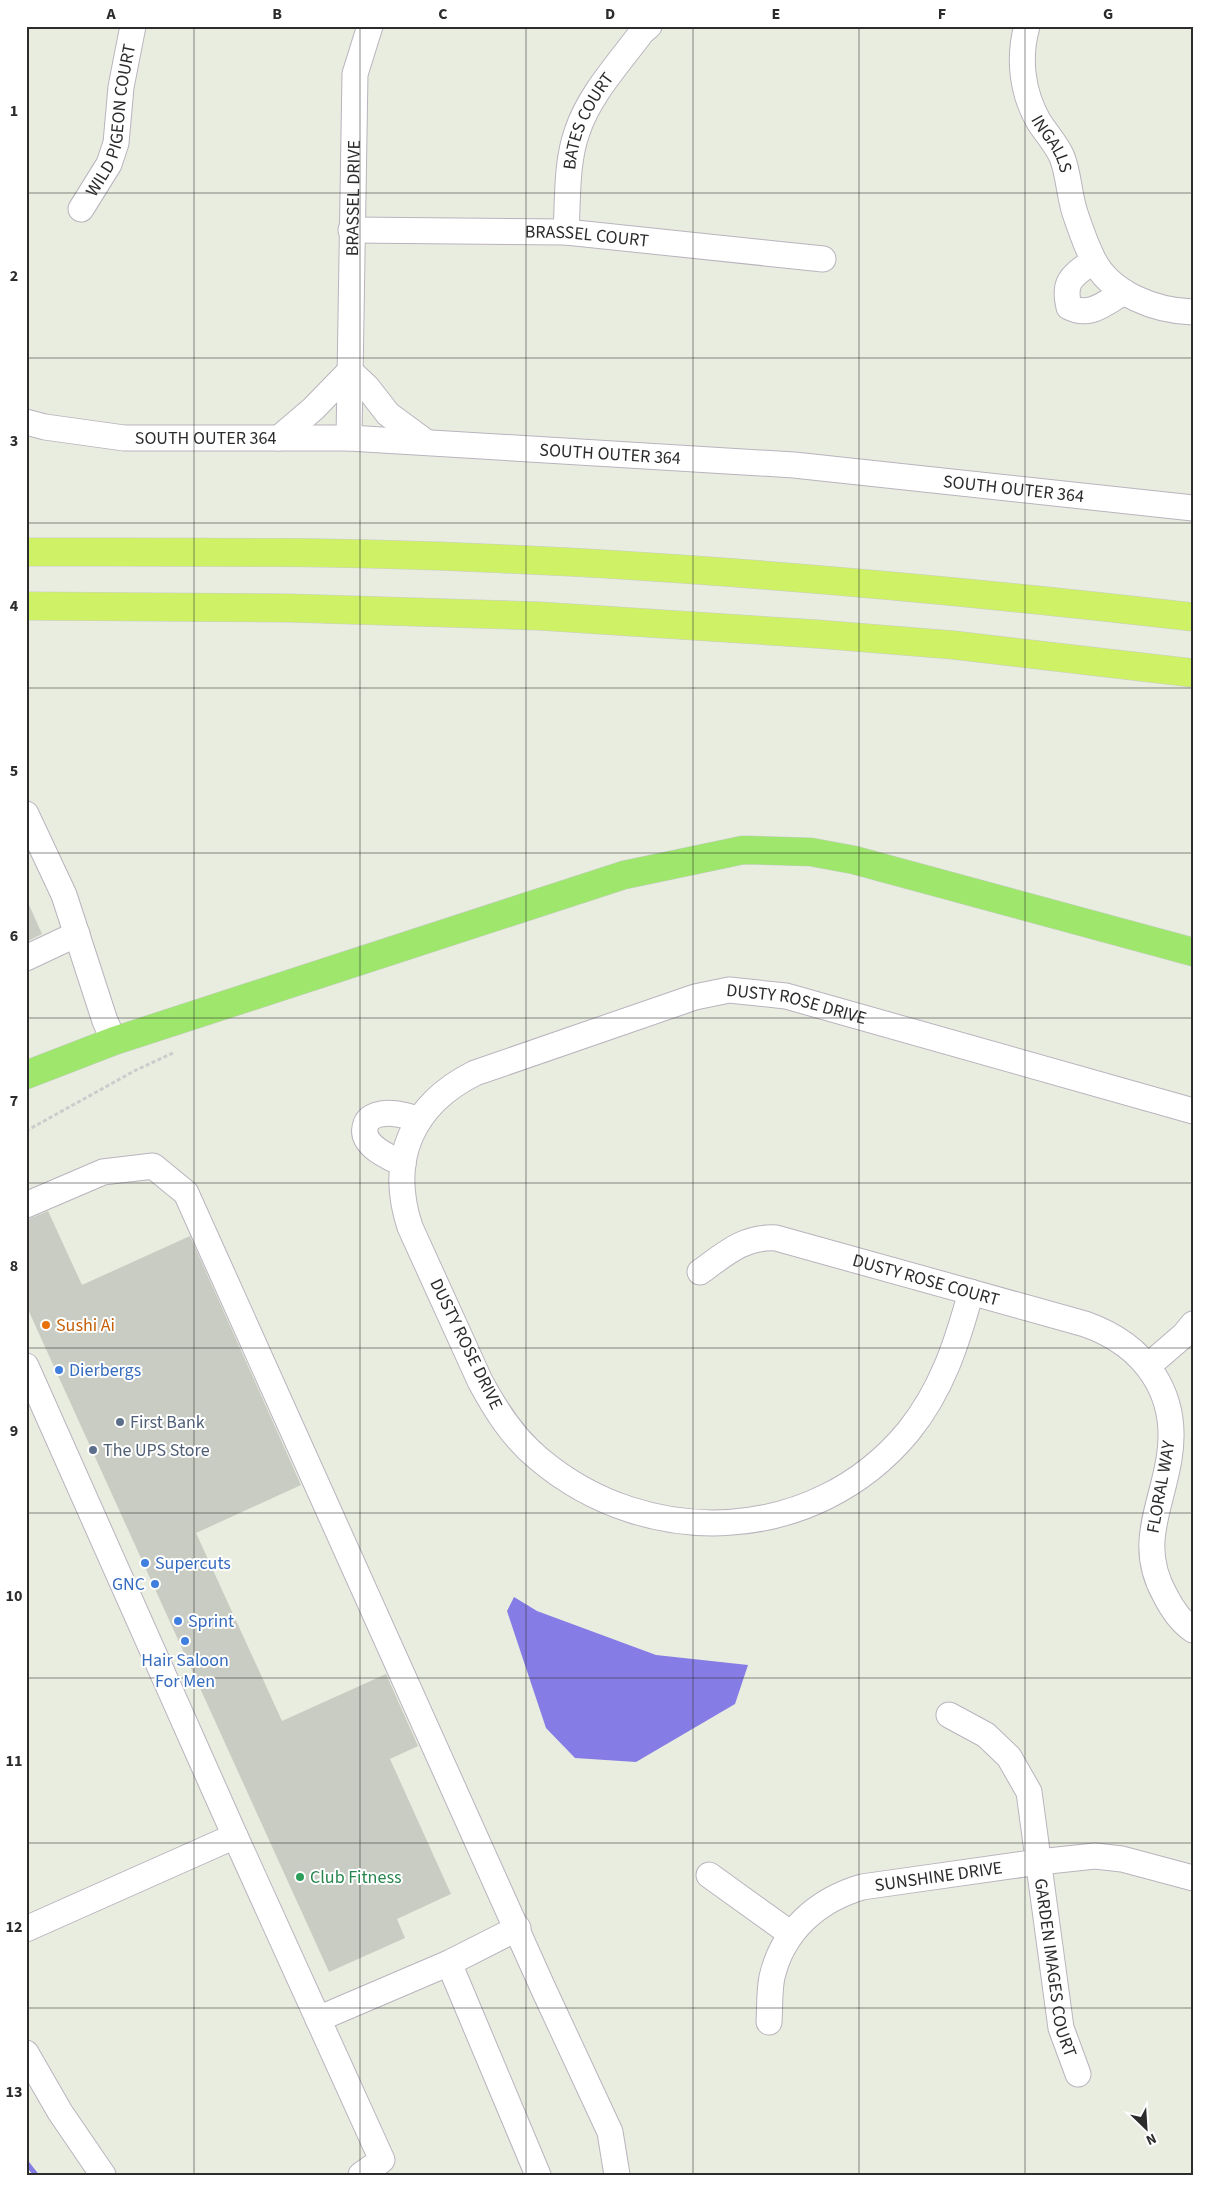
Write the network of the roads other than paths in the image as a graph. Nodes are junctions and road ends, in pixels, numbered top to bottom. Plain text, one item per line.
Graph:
1 (133, 26) edge
2 (370, 26) edge
3 (649, 26) edge
4 (1027, 26) edge
5 (82, 209) dead end
6 (351, 230) junction
7 (566, 232) junction
8 (823, 259) dead end
9 (1093, 261) junction
10 (1124, 292) junction
11 (1193, 312) edge
12 (350, 371) junction
13 (26, 422) edge
14 (279, 438) junction
15 (349, 438) junction
16 (426, 442) junction
17 (1193, 508) edge
18 (26, 552) edge
19 (30, 607) edge
20 (1193, 617) edge
21 (1193, 673) edge
22 (26, 814) edge
23 (77, 934) junction
24 (1193, 952) edge
25 (26, 958) edge
26 (114, 1041) junction
27 (26, 1075) edge
28 (1193, 1111) edge
29 (420, 1119) junction
30 (403, 1164) junction
31 (26, 1204) edge
32 (700, 1272) dead end
33 (972, 1292) junction
34 (1193, 1324) edge
35 (26, 1366) edge
36 (1148, 1366) junction
37 (1193, 1630) edge
38 (949, 1715) dead end
39 (235, 1836) junction
40 (1039, 1862) junction
41 (709, 1875) dead end
42 (1193, 1878) edge
43 (518, 1928) junction
44 (26, 1929) edge
45 (791, 1934) junction
46 (449, 1964) junction
47 (318, 2019) junction
48 (769, 2022) dead end
49 (26, 2053) edge
50 (1078, 2074) dead end
51 (103, 2175) edge
52 (361, 2175) edge
53 (538, 2175) edge
54 (618, 2175) edge

1 - 5 street, WILD PIGEON COURT
2 - 6 street, BRASSEL DRIVE
3 - 7 street, BATES COURT
4 - 9 street, INGALLS
6 - 7 street, BRASSEL COURT
6 - 12 street, BRASSEL DRIVE
7 - 8 street, BRASSEL COURT
9 - 10 street, INGALLS
9 - 10 street
10 - 11 street, INGALLS
12 - 14 street
12 - 15 street, BRASSEL DRIVE
12 - 16 street
13 - 14 street, SOUTH OUTER 364
14 - 15 street, SOUTH OUTER 364
15 - 16 street, SOUTH OUTER 364
16 - 17 street, SOUTH OUTER 364
18 - 20 highway
19 - 21 highway
22 - 23 street
23 - 25 street
23 - 26 street
24 - 26 main road
26 - 27 main road
28 - 29 street, DUSTY ROSE DRIVE
29 - 30 street, DUSTY ROSE DRIVE
29 - 30 street
30 - 33 street, DUSTY ROSE DRIVE
31 - 43 street
32 - 33 street, DUSTY ROSE COURT
33 - 36 street, DUSTY ROSE COURT
34 - 36 street
35 - 39 street
36 - 37 street, FLORAL WAY
38 - 40 street, GARDEN IMAGES COURT
39 - 44 street
39 - 47 street
40 - 42 street, SUNSHINE DRIVE
40 - 45 street, SUNSHINE DRIVE
40 - 50 street, GARDEN IMAGES COURT
41 - 45 street
43 - 46 street
43 - 54 street
45 - 48 street, SUNSHINE DRIVE
46 - 47 street
46 - 53 street
47 - 52 street
49 - 51 street

